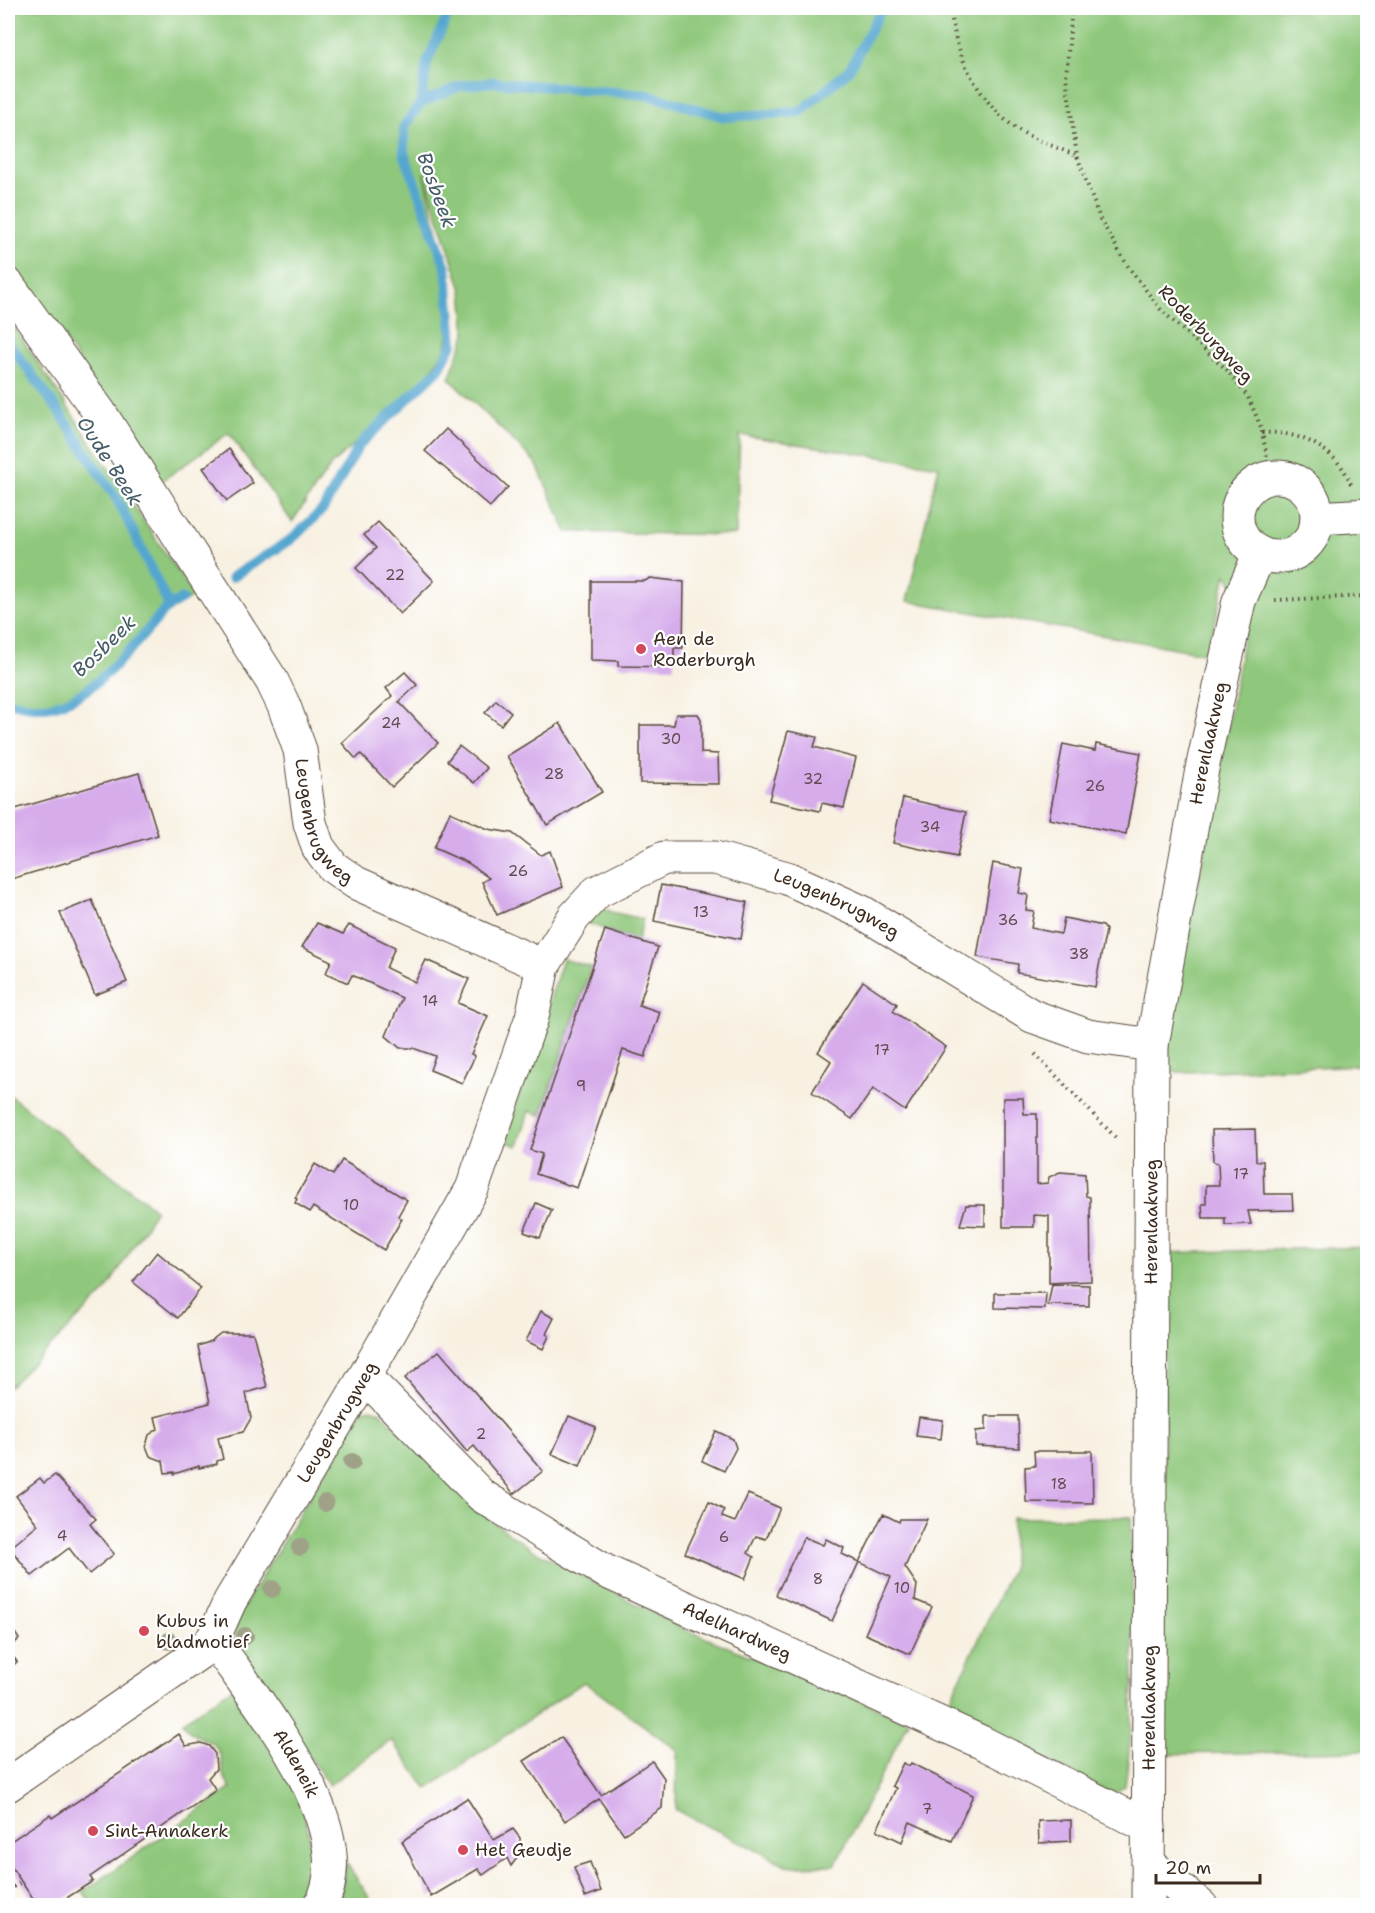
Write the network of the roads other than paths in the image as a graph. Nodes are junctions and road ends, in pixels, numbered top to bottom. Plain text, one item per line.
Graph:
1 (8, 285) edge
2 (1362, 515) edge
3 (1317, 518) junction
4 (1260, 553) junction
5 (543, 966) junction
6 (1152, 1045) junction
7 (362, 1381) junction
8 (213, 1639) junction
9 (8, 1785) edge
10 (1149, 1827) junction
11 (1148, 1863) junction
12 (320, 1905) edge
13 (1148, 1905) edge
14 (1200, 1905) edge

1 - 5 street, Leugenbrugweg
2 - 3 street
3 - 4 street
3 - 4 street
4 - 6 street, Herenlaakweg
5 - 6 street, Leugenbrugweg
5 - 7 street, Leugenbrugweg
6 - 10 street, Herenlaakweg
7 - 8 street, Leugenbrugweg
7 - 10 street, Adelhardweg
8 - 9 street, Leugenbrugweg
8 - 12 street, Aldeneik
10 - 11 street, Herenlaakweg
11 - 13 street, Herenlaakweg
11 - 14 street

